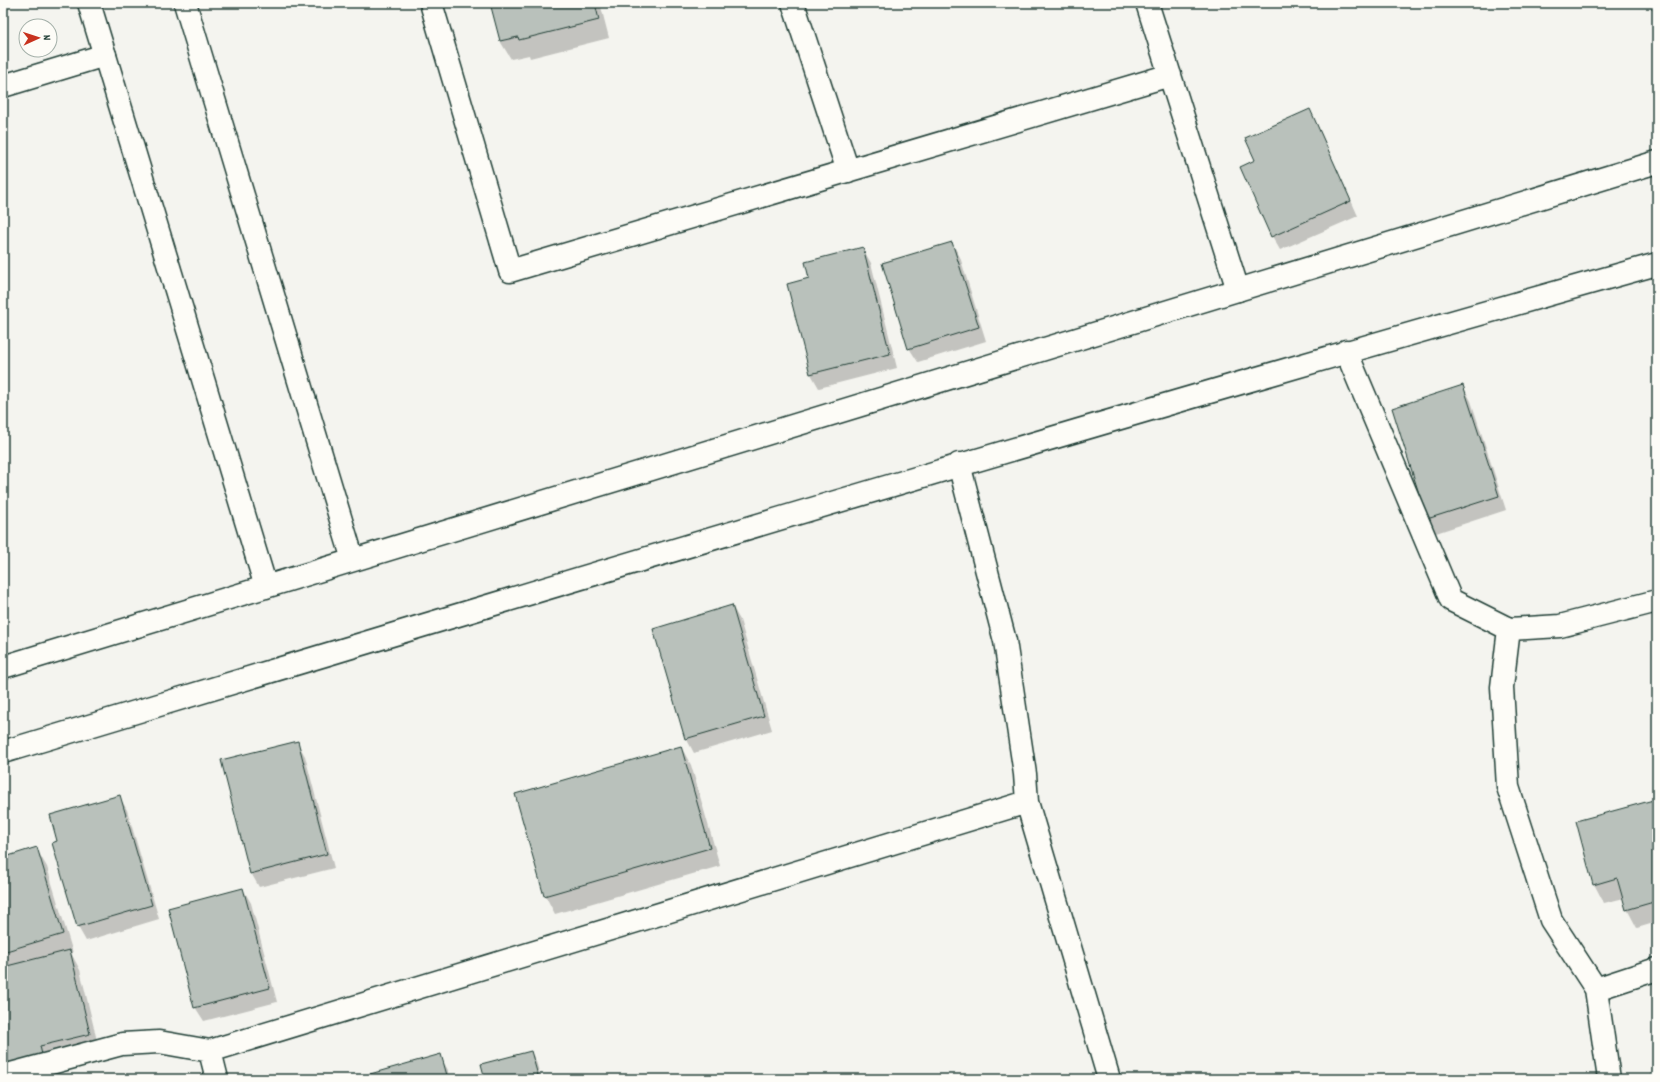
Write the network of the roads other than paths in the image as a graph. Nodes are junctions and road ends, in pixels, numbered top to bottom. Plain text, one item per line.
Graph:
1 (89, 3) edge
2 (185, 3) edge
3 (431, 3) edge
4 (794, 3) edge
5 (1147, 3) edge
6 (105, 55) junction
7 (1170, 75) junction
8 (3, 86) edge
9 (1657, 162) edge
10 (848, 171) junction
11 (1657, 264) edge
12 (1238, 290) junction
13 (1346, 351) junction
14 (959, 464) junction
15 (353, 560) junction
16 (266, 586) junction
17 (1657, 601) edge
18 (1509, 629) junction
19 (3, 667) edge
20 (3, 752) edge
21 (1027, 802) junction
22 (1657, 969) edge
23 (1596, 989) junction
24 (210, 1051) junction
25 (3, 1076) edge
26 (217, 1079) edge
27 (1109, 1079) edge
28 (1609, 1079) edge

1 - 6 street
2 - 15 street
3 - 10 street
4 - 10 street
5 - 7 street
6 - 8 street
6 - 16 street
7 - 10 street
7 - 12 street
9 - 12 street
11 - 13 street
12 - 15 street
13 - 14 street
13 - 18 street
14 - 20 street
14 - 21 street
15 - 16 street
16 - 19 street
17 - 18 street
18 - 23 street
21 - 24 street
21 - 27 street
22 - 23 street
23 - 28 street
24 - 25 street
24 - 26 street

